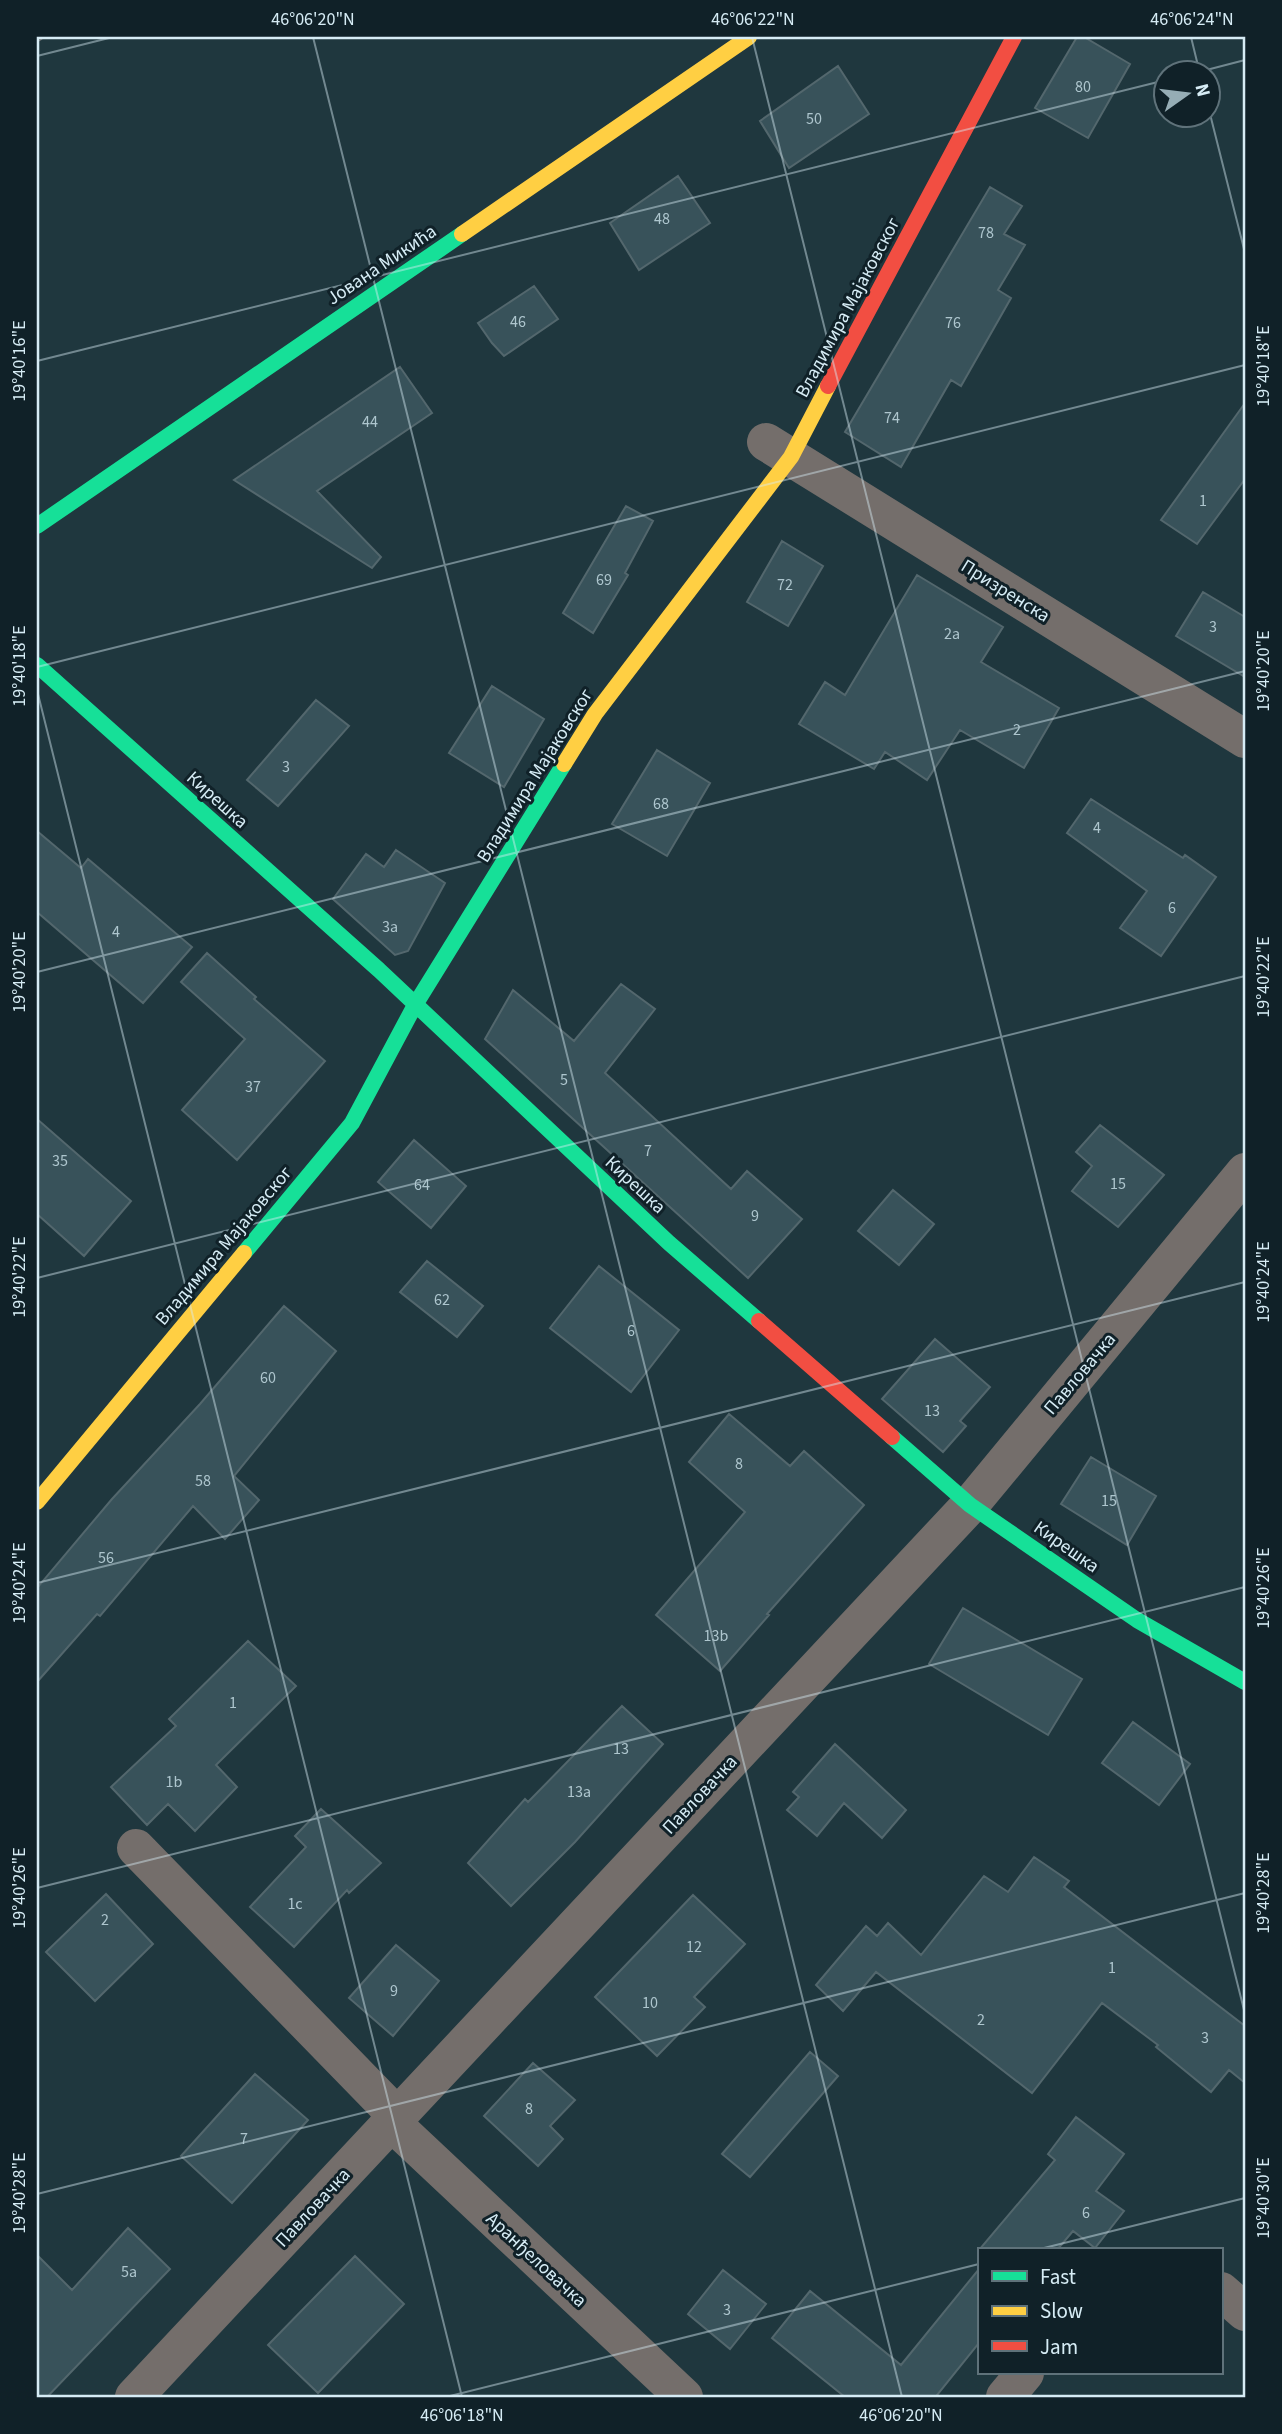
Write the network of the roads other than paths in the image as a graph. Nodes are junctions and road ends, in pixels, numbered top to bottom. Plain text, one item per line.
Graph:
1 (749, 37) edge
2 (1014, 37) edge
3 (779, 449) junction
4 (37, 526) edge
5 (37, 665) edge
6 (1245, 739) edge
7 (415, 1005) junction
8 (1245, 1172) edge
9 (37, 1502) edge
10 (970, 1504) junction
11 (1245, 1682) edge
12 (136, 1848) dead end
13 (394, 2119) junction
14 (1222, 2292) edge
15 (1245, 2312) edge
16 (1024, 2374) edge
17 (134, 2397) edge
18 (684, 2397) edge
19 (1005, 2397) edge

1 - 4 street, Јована Микића
2 - 3 street, Владимира Мајаковског
3 - 6 street, Призренска
3 - 7 street, Владимира Мајаковског
5 - 7 street, Кирешка
7 - 9 street, Владимира Мајаковског
7 - 10 street, Кирешка
8 - 10 street, Павловачка
10 - 11 street, Кирешка
10 - 13 street, Павловачка
12 - 13 street, Аранђеловачка
13 - 17 street, Павловачка
13 - 18 street, Аранђеловачка
14 - 15 street
16 - 19 street

